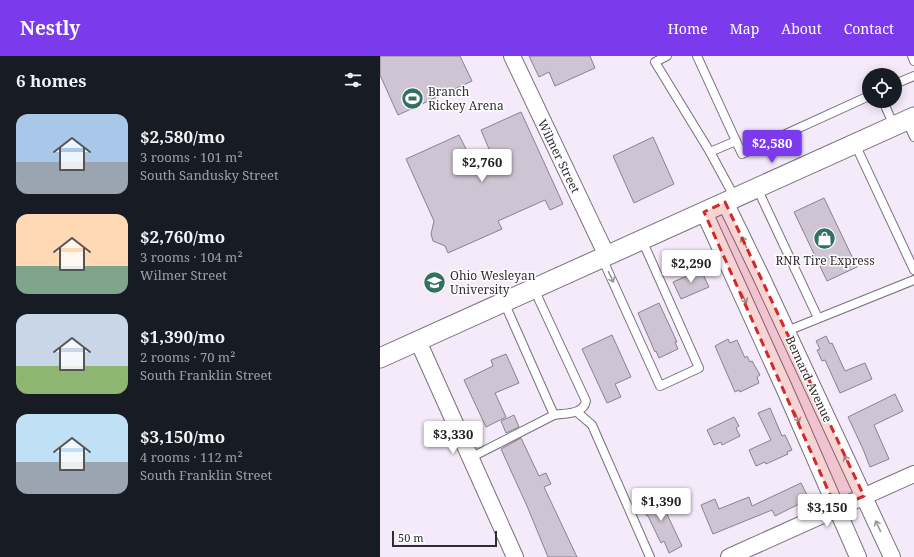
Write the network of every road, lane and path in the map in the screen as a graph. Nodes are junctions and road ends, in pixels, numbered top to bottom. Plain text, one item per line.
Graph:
1 (512, 56) edge
2 (667, 56) edge
3 (697, 56) edge
4 (912, 56) edge
5 (653, 59) edge
6 (914, 61) edge
7 (914, 76) edge
8 (902, 81) edge
9 (862, 99) edge
10 (890, 108) edge
11 (907, 125) edge
12 (736, 141) junction
13 (855, 144) junction
14 (710, 152) junction
15 (756, 188) junction
16 (730, 200) junction
17 (704, 212) junction
18 (642, 239) junction
19 (605, 257) junction
20 (912, 260) edge
21 (914, 270) edge
22 (914, 280) edge
23 (534, 289) junction
24 (504, 302) junction
25 (818, 318) junction
26 (787, 330) junction
27 (418, 341) junction
28 (380, 358) edge
29 (577, 412) junction
30 (554, 415) junction
31 (470, 458) junction
32 (914, 474) edge
33 (864, 496) junction
34 (836, 508) junction
35 (515, 557) edge
36 (650, 557) edge
37 (729, 557) edge
38 (858, 557) edge
39 (892, 557) edge

1 - 19 street, Wilmer Street
2 - 5 lane
3 - 12 lane
4 - 6 lane
5 - 14 lane
7 - 8 lane
9 - 12 lane
10 - 11 lane
11 - 13 street
12 - 14 lane
13 - 15 street
13 - 20 lane
14 - 16 lane
15 - 16 street
15 - 25 lane
16 - 17 street
26 -> 16 street, Bernard Avenue
17 - 18 street
17 -> 34 street
18 - 19 street
19 -> 18 lane
19 - 23 street
20 - 21 lane
22 - 25 lane
23 - 24 street
23 - 29 lane
24 - 27 street
24 - 30 lane
25 - 26 lane
33 -> 26 street, Bernard Avenue
27 - 28 street
27 - 31 street
29 - 30 lane
29 - 36 lane
30 - 31 lane
31 - 35 street
32 - 33 street
33 - 34 street
39 -> 33 street, Bernard Avenue
34 - 37 street
34 - 38 street

